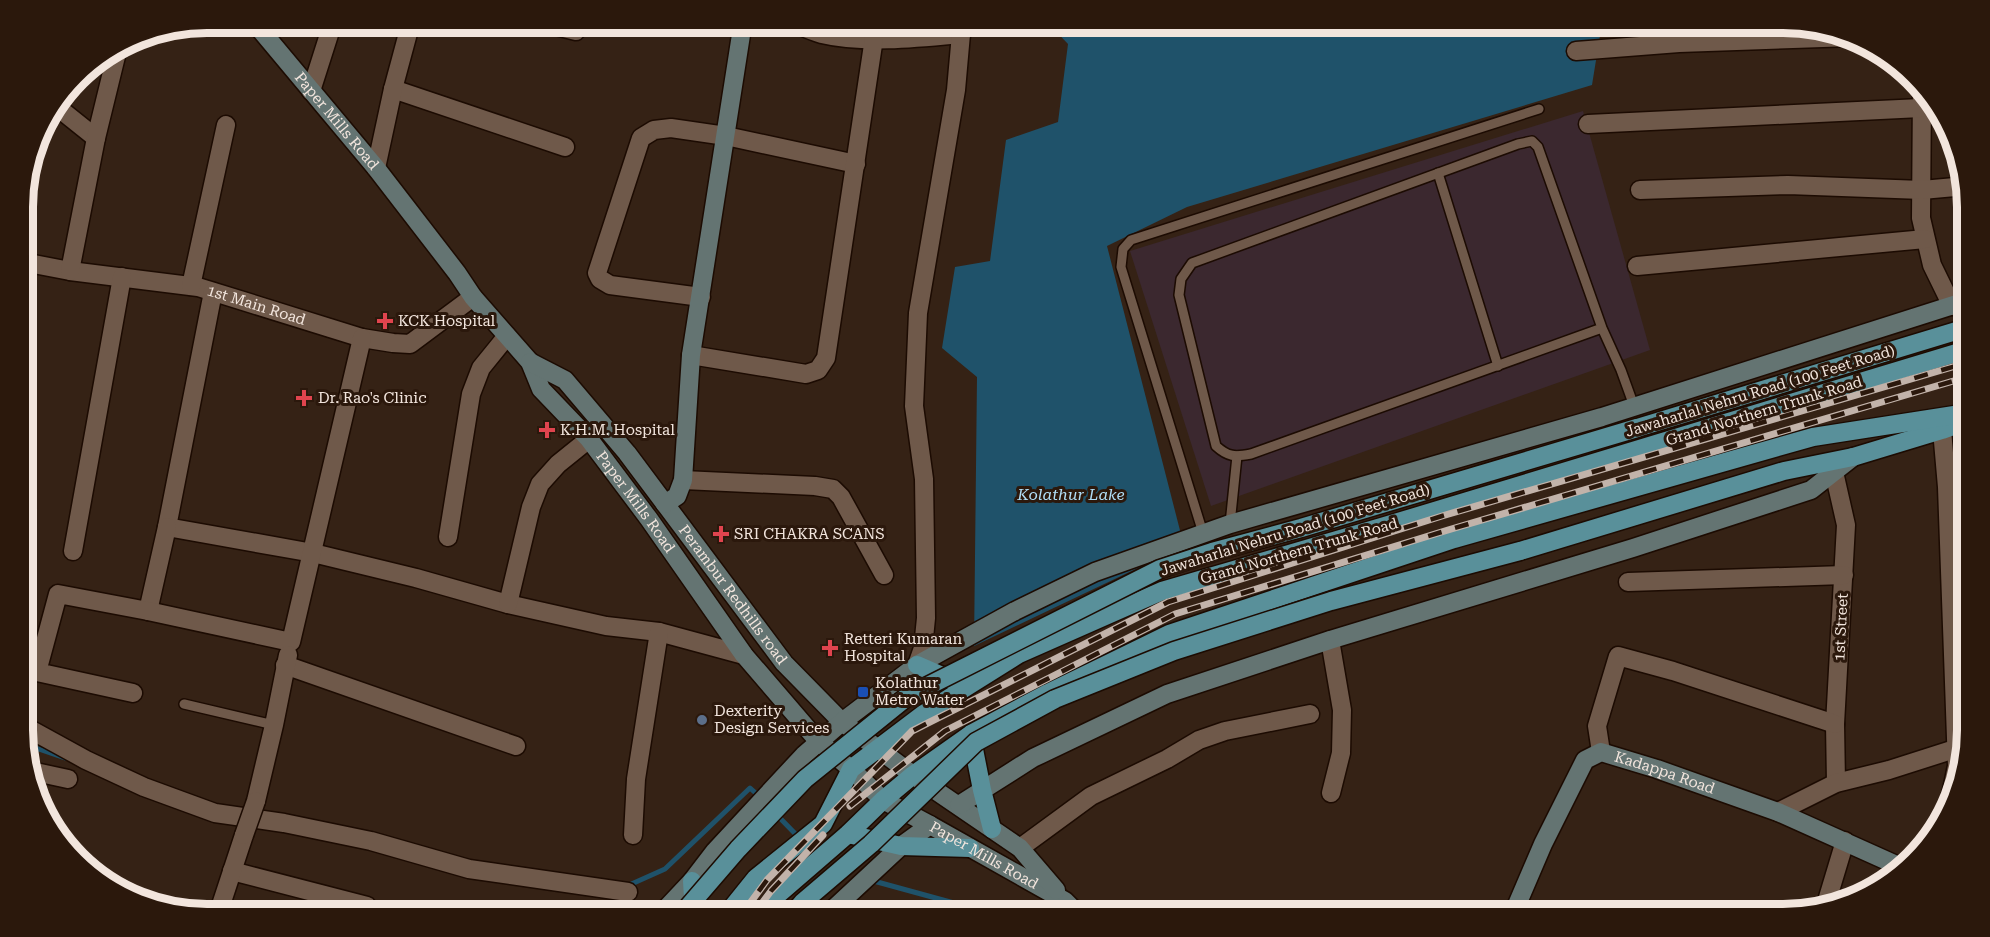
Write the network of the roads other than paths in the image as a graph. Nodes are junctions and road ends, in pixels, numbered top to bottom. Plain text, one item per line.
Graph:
1 (263, 33) edge
2 (329, 33) edge
3 (408, 33) edge
4 (741, 33) edge
5 (818, 33) edge
6 (942, 33) edge
7 (964, 33) edge
8 (874, 38) junction
9 (1824, 38) edge
10 (1576, 51) dead end
11 (115, 59) edge
12 (393, 89) junction
13 (311, 91) junction
14 (1921, 102) edge
15 (1921, 108) junction
16 (1539, 109) dead end
17 (62, 111) edge
18 (1588, 124) dead end
19 (226, 125) dead end
20 (726, 136) junction
21 (96, 138) junction
22 (566, 147) dead end
23 (856, 164) junction
24 (376, 168) junction
25 (1438, 173) junction
26 (1956, 187) edge
27 (1640, 190) dead end
28 (1922, 190) junction
29 (1925, 239) junction
30 (33, 264) edge
31 (1637, 266) dead end
32 (70, 271) junction
33 (122, 277) junction
34 (191, 286) junction
35 (213, 292) junction
36 (473, 297) junction
37 (701, 297) junction
38 (1957, 300) edge
39 (1957, 304) edge
40 (1602, 328) junction
41 (1957, 331) edge
42 (507, 336) junction
43 (362, 338) junction
44 (1957, 353) edge
45 (691, 355) junction
46 (530, 362) junction
47 (1498, 366) junction
48 (1634, 406) junction
49 (1957, 414) edge
50 (1957, 425) edge
51 (1942, 430) junction
52 (589, 440) junction
53 (1238, 456) junction
54 (1853, 457) junction
55 (1834, 472) junction
56 (683, 480) junction
57 (665, 504) junction
58 (1230, 524) junction
59 (167, 527) junction
60 (1203, 533) junction
61 (448, 537) dead end
62 (73, 551) dead end
63 (313, 553) junction
64 (884, 574) dead end
65 (1844, 575) junction
66 (1628, 582) dead end
67 (508, 604) junction
68 (148, 610) junction
69 (659, 632) junction
70 (1330, 640) junction
71 (291, 642) junction
72 (744, 656) junction
73 (917, 664) junction
74 (285, 665) junction
75 (966, 686) junction
76 (1957, 688) edge
77 (133, 693) dead end
78 (184, 704) dead end
79 (1310, 714) dead end
80 (842, 722) junction
81 (1835, 724) junction
82 (274, 725) junction
83 (33, 731) edge
84 (971, 734) junction
85 (818, 741) junction
86 (516, 746) dead end
87 (878, 747) junction
88 (1956, 749) edge
89 (1601, 752) junction
90 (851, 769) junction
91 (38, 773) edge
92 (914, 775) junction
93 (68, 779) dead end
94 (1836, 783) junction
95 (982, 790) junction
96 (1331, 793) dead end
97 (883, 800) junction
98 (959, 805) junction
99 (1778, 812) junction
100 (930, 825) junction
101 (992, 829) junction
102 (848, 834) junction
103 (633, 835) dead end
104 (1845, 841) junction
105 (901, 846) junction
106 (970, 848) junction
107 (1020, 848) junction
108 (1894, 864) edge
109 (232, 871) junction
110 (692, 881) junction
111 (628, 892) dead end
112 (1828, 898) edge
113 (1065, 901) junction
114 (222, 904) edge
115 (359, 904) edge
116 (670, 904) edge
117 (691, 904) edge
118 (693, 904) edge
119 (735, 904) edge
120 (770, 904) edge
121 (801, 904) edge
122 (839, 904) edge
123 (1068, 904) edge
124 (1517, 904) edge

1 - 13 street, Paper Mills Road
2 - 13 street
3 - 12 street
4 - 20 street
5 - 8 street
6 - 8 street
7 - 73 street
8 - 23 street
9 - 10 street
11 - 21 street
12 - 22 street
12 - 24 street
13 - 24 street, Paper Mills Road
14 - 15 street
15 - 18 street
15 - 28 street
16 - 60 lane
17 - 21 street
19 - 34 street
20 - 23 street
20 - 37 street
20 - 37 street
21 - 32 street
23 - 45 street
24 - 36 street, Paper Mills Road
25 - 40 lane
25 - 47 lane
25 - 53 lane
26 - 28 street
27 - 28 street
28 - 29 street
29 - 31 street
29 - 38 street
30 - 32 street, 1st Main Road
32 - 33 street, 1st Main Road
33 - 34 street, 1st Main Road
33 - 62 street
34 - 35 street, 1st Main Road
35 - 43 street, 1st Main Road
35 - 59 street
36 - 42 street, Paper Mills Road
36 - 43 street, 1st Main Road
37 - 45 street
39 - 48 street
40 - 47 lane
40 - 48 lane
41 - 117 main road, Jawaharlal Nehru Road (100 Feet Road), bridge
42 - 46 street, Paper Mills Road
42 - 61 street
43 - 63 street
44 - 75 main road, Grand Northern Trunk Road
45 - 56 street
46 - 52 street, Paper Mills Road
46 - 57 street, Perambur Redhills road
47 - 53 lane
48 - 58 street
49 - 84 main road
50 - 51 main road
51 - 54 main road
51 - 76 street
52 - 67 street
52 - 72 street, Paper Mills Road
53 - 58 lane
54 - 55 street
54 - 121 main road, bridge
55 - 65 street, 1st Street
55 - 70 street
56 - 57 street
56 - 64 street
57 - 80 street, Perambur Redhills road
58 - 60 street
59 - 63 street
59 - 68 street
60 - 73 street
63 - 67 street
63 - 71 street
65 - 66 street
65 - 81 street, 1st Street
67 - 69 street
68 - 71 street
68 - 77 street
69 - 72 street
69 - 103 street
70 - 95 street
70 - 96 street
71 - 74 street
72 - 85 street, Paper Mills Road
73 - 75 main road
73 - 80 street
74 - 82 street
74 - 86 street
75 - 87 main road, Grand Northern Trunk Road
78 - 82 lane
79 - 107 street
80 - 85 street
80 - 87 street, Perambur Redhills road
81 - 89 street
81 - 94 street, 1st Street
82 - 109 street, bridge
83 - 111 street
84 - 92 main road
84 - 95 main road
85 - 90 street, Paper Mills Road
85 - 110 street
87 - 90 main road, Grand Northern Trunk Road
87 - 92 street, Perambur Redhills road
88 - 94 street
89 - 99 street, Kadappa Road
89 - 124 street, Kadappa Road
90 - 97 street, Paper Mills Road
90 - 119 main road, Grand Northern Trunk Road
91 - 93 street
92 - 97 main road
92 - 98 street, Perambur Redhills road
94 - 99 street
95 - 98 street
95 - 101 main road
97 - 100 street, Paper Mills Road
97 - 102 main road
98 - 101 street, Perambur Redhills road
99 - 104 street, Kadappa Road
100 - 105 street
100 - 106 street, Paper Mills Road
101 - 107 street, Perambur Redhills road
102 - 105 main road
102 - 120 main road
104 - 108 street, Kadappa Road
104 - 112 street
105 - 106 main road
105 - 122 street
106 - 113 street, Paper Mills Road
107 - 113 street, Perambur Redhills road
109 - 114 street
109 - 115 street
110 - 116 street
110 - 118 main road
113 - 123 street, Paper Mills Road

